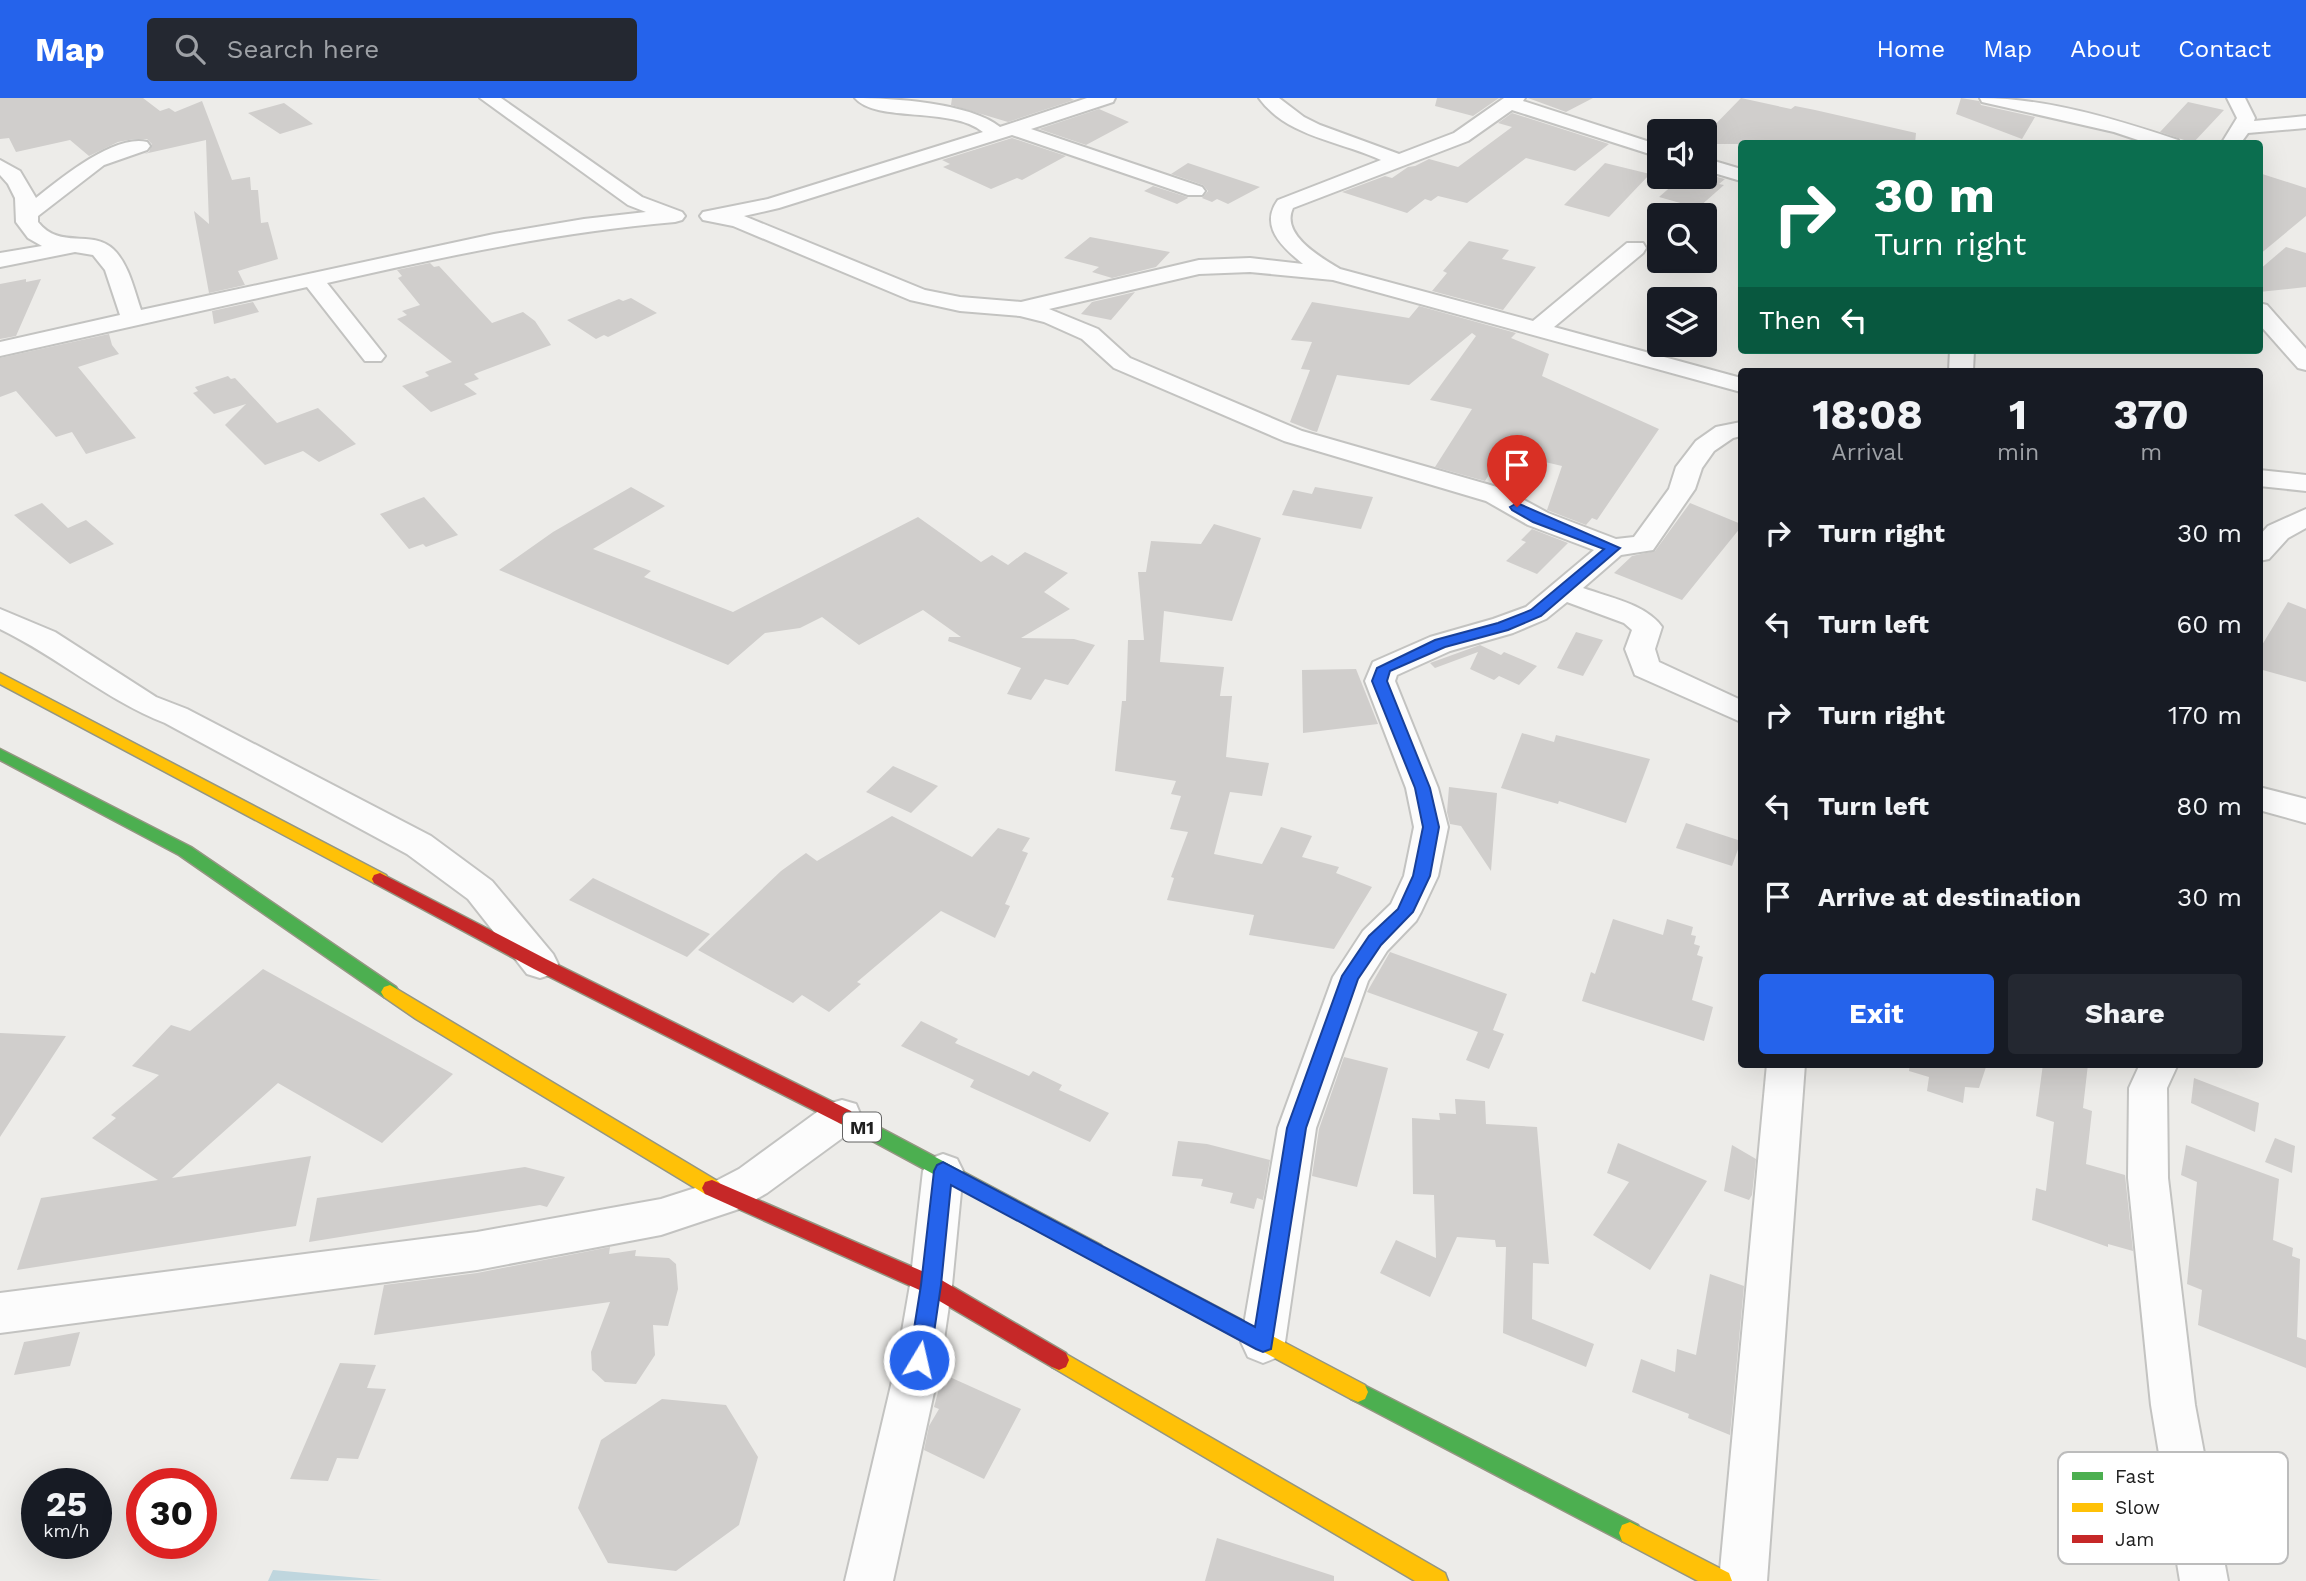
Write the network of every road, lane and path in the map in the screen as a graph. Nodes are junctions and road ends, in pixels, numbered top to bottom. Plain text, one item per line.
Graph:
1 (489, 98) edge
2 (864, 98) edge
3 (1105, 98) edge
4 (1268, 98) edge
5 (1989, 98) edge
6 (1513, 101) edge
7 (2056, 106) edge
8 (2236, 109) edge
9 (2306, 122) edge
10 (1002, 130) junction
11 (2159, 140) edge
12 (2230, 140) edge
13 (140, 146) dead end
14 (1647, 147) edge
15 (1396, 160) junction
16 (0, 166) edge
17 (1717, 168) edge
18 (1738, 174) edge
19 (1195, 191) dead end
20 (29, 213) junction
21 (674, 215) junction
22 (710, 216) junction
23 (72, 247) junction
24 (1635, 248) dead end
25 (0, 260) edge
26 (1334, 274) junction
27 (313, 280) junction
28 (1021, 309) junction
29 (2263, 315) edge
30 (132, 317) junction
31 (1536, 330) junction
32 (0, 349) edge
33 (373, 356) dead end
34 (2306, 363) edge
35 (1738, 384) edge
36 (1738, 430) edge
37 (2263, 478) edge
38 (2306, 482) edge
39 (2306, 517) edge
40 (1613, 548) junction
41 (2263, 549) edge
42 (1566, 590) junction
43 (0, 618) edge
44 (0, 678) edge
45 (1738, 711) edge
46 (0, 754) edge
47 (2263, 800) edge
48 (2306, 811) edge
49 (540, 964) junction
50 (1785, 1068) edge
51 (2157, 1068) edge
52 (842, 1116) junction
53 (943, 1171) junction
54 (725, 1196) junction
55 (931, 1285) junction
56 (0, 1314) edge
57 (1263, 1342) junction
58 (2181, 1452) edge
59 (1716, 1578) edge
60 (869, 1581) edge
61 (1437, 1581) edge

1 - 21 street
2 - 10 street
3 - 10 street
4 - 15 street
5 - 7 street
6 - 14 street
6 - 15 street
7 - 11 street
8 - 9 street
8 - 12 street
10 - 19 street
10 - 22 street
13 - 20 street
15 - 26 street
16 - 20 street
17 - 18 street
20 - 23 street
21 - 22 street
21 - 27 street
22 - 28 street
23 - 25 street
23 - 30 street
24 - 31 street
26 - 28 street
26 - 31 street
27 - 30 street
27 - 33 street
28 - 40 street
29 - 34 street
30 - 32 street
31 - 35 street
36 - 40 street
37 - 38 street
39 - 41 street
40 - 42 street
42 - 45 street
42 - 57 street
43 - 49 street
44 - 49 main road, M1
46 - 54 main road
47 - 48 street
49 - 52 main road, M1
50 - 59 street
51 - 58 street
52 - 53 main road, M1
52 - 54 street
53 - 55 street
53 - 57 main road, M1
54 - 55 main road
54 - 56 street
55 - 60 street
55 - 61 main road
57 - 59 main road, M1

